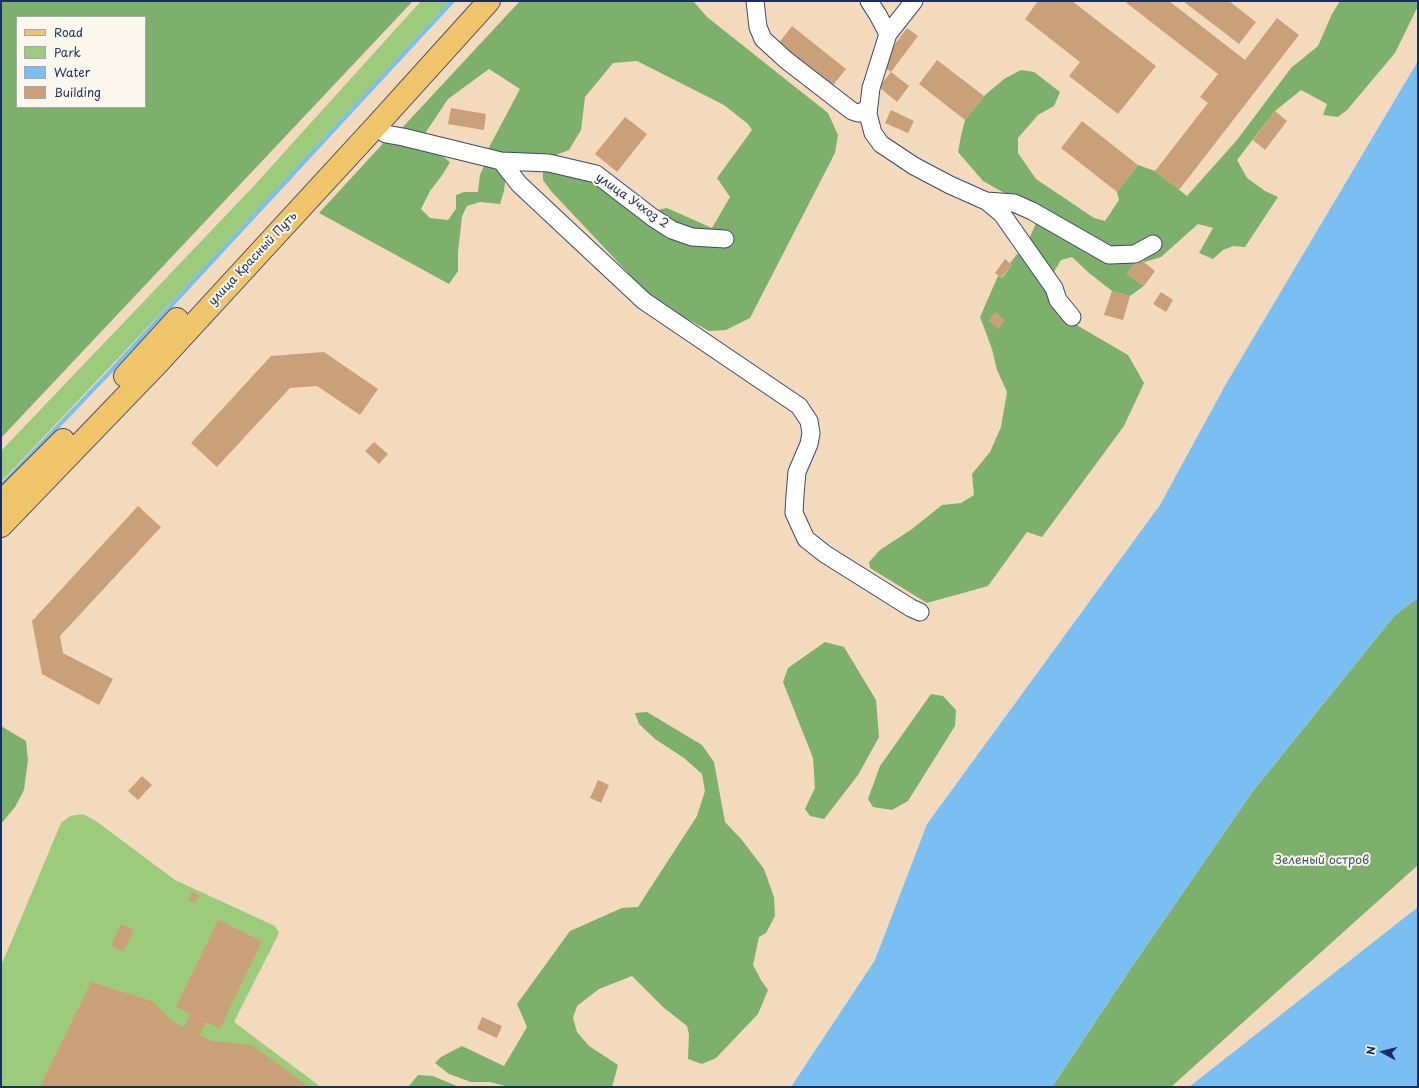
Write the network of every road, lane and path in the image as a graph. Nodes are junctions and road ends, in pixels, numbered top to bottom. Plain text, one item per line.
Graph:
1 (469, 1) edge
2 (489, 1) edge
3 (755, 1) edge
4 (869, 1) edge
5 (914, 1) edge
6 (888, 34) junction
7 (868, 106) junction
8 (376, 126) junction
9 (501, 161) junction
10 (986, 201) junction
11 (725, 239) dead end
12 (1153, 244) dead end
13 (1072, 317) dead end
14 (5, 514) edge
15 (920, 612) dead end

1 - 14 main road, улица Красный Путь
2 - 8 main road, улица Красный Путь
3 - 7 street
4 - 6 street
5 - 6 street
6 - 7 street
7 - 10 street
8 - 9 street, улица Учхоз 2
8 - 14 main road, улица Красный Путь
9 - 11 street, улица Учхоз 2
9 - 15 street
10 - 12 street
10 - 13 street

